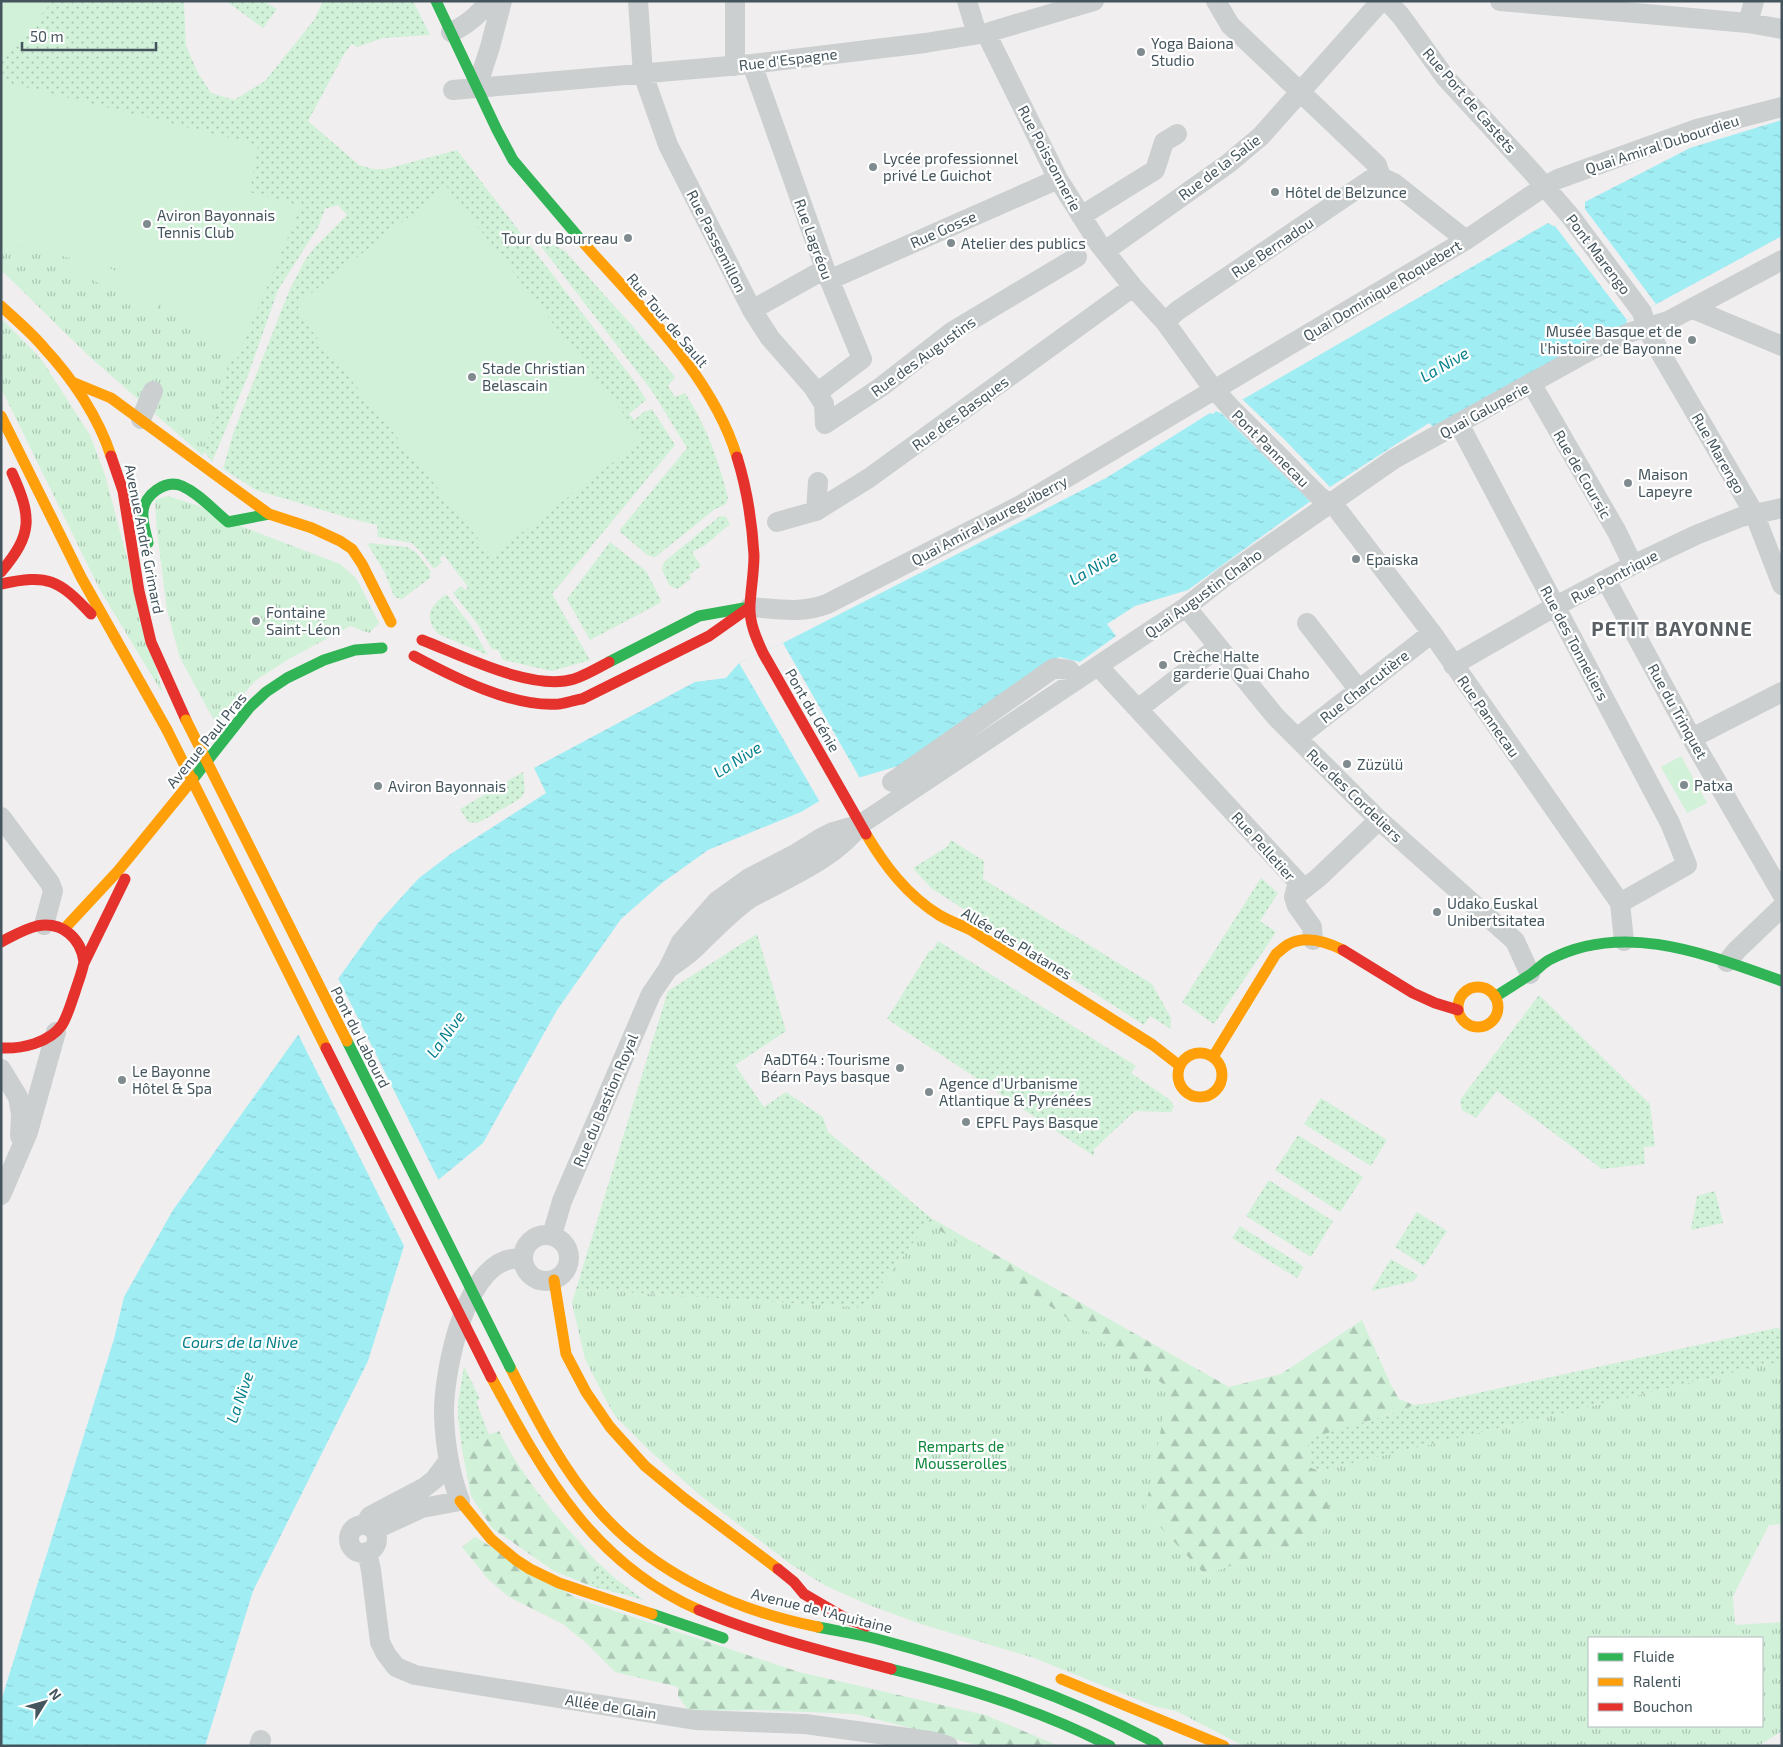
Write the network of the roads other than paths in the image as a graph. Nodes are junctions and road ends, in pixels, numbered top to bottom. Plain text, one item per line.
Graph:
1 (436, 1) edge
2 (490, 1) edge
3 (502, 1) edge
4 (638, 1) edge
5 (735, 1) edge
6 (967, 1) edge
7 (1094, 1) edge
8 (1216, 1) edge
9 (1500, 1) edge
10 (1754, 1) edge
11 (1392, 4) edge
12 (1748, 23) junction
13 (1782, 29) edge
14 (981, 34) junction
15 (455, 41) junction
16 (490, 47) junction
17 (743, 65) junction
18 (643, 74) junction
19 (476, 87) junction
20 (453, 90) dead end
21 (1300, 91) junction
22 (1782, 107) edge
23 (1166, 138) dead end
24 (1381, 176) junction
25 (1058, 179) junction
26 (1545, 186) junction
27 (1081, 216) junction
28 (1466, 240) junction
29 (1093, 250) junction
30 (1782, 260) edge
31 (826, 274) junction
32 (1133, 287) junction
33 (1, 306) edge
34 (1693, 309) junction
35 (752, 310) junction
36 (1644, 319) junction
37 (1165, 322) junction
38 (1782, 346) edge
39 (72, 382) junction
40 (1531, 384) junction
41 (1216, 390) junction
42 (153, 391) dead end
43 (817, 393) junction
44 (1, 416) edge
45 (141, 419) junction
46 (1459, 424) junction
47 (8, 466) dead end
48 (818, 482) dead end
49 (1324, 500) junction
50 (1782, 508) edge
51 (816, 511) junction
52 (269, 514) junction
53 (1754, 514) junction
54 (777, 522) dead end
55 (149, 557) dead end
56 (1633, 565) junction
57 (1, 572) edge
58 (147, 580) dead end
59 (1606, 580) junction
60 (1, 584) edge
61 (1782, 585) edge
62 (139, 591) junction
63 (750, 606) junction
64 (1556, 606) junction
65 (1186, 607) junction
66 (405, 620) dead end
67 (391, 622) junction
68 (1307, 623) dead end
69 (417, 627) dead end
70 (1432, 633) junction
71 (382, 638) junction
72 (422, 640) junction
73 (1218, 647) junction
74 (123, 649) junction
75 (414, 656) junction
76 (390, 658) dead end
77 (402, 661) dead end
78 (1453, 665) junction
79 (1098, 666) junction
80 (1076, 680) junction
81 (1359, 690) junction
82 (1782, 692) edge
83 (1138, 709) junction
84 (186, 720) joint
85 (1297, 738) junction
86 (1692, 738) junction
87 (892, 782) dead end
88 (1, 817) edge
89 (1379, 820) junction
90 (861, 824) junction
91 (147, 836) junction
92 (1782, 894) edge
93 (1294, 897) junction
94 (1620, 903) junction
95 (1782, 907) edge
96 (44, 924) junction
97 (65, 928) junction
98 (1313, 940) junction
99 (1624, 941) junction
100 (1, 942) edge
101 (1727, 962) junction
102 (84, 963) junction
103 (1530, 974) junction
104 (1782, 981) edge
105 (1495, 997) junction
106 (1458, 1010) junction
107 (56, 1032) junction
108 (1, 1048) edge
109 (1213, 1057) junction
110 (1180, 1066) junction
111 (1, 1069) edge
112 (17, 1158) junction
113 (1, 1195) edge
114 (552, 1235) junction
115 (523, 1259) junction
116 (554, 1280) junction
117 (510, 1367) joint
118 (449, 1460) junction
119 (460, 1501) junction
120 (369, 1527) junction
121 (794, 1582) junction
122 (871, 1615) dead end
123 (731, 1641) dead end
124 (884, 1641) junction
125 (826, 1652) junction
126 (791, 1653) dead end
127 (1051, 1676) dead end
128 (1156, 1744) edge
129 (1169, 1745) edge
130 (948, 1746) edge
131 (1110, 1746) edge
132 (1224, 1746) edge

1 - 15 main road, Rue Tour de Sault
2 - 15 street
3 - 16 street
4 - 18 street, Rue Passemillon
5 - 17 street
6 - 14 street, Rue Poissonnerie
7 - 14 street, Rue d'Espagne
8 - 21 street
9 - 12 street
10 - 12 street
11 - 21 street, Rue de la Salie
11 - 26 street, Rue Port de Castets
12 - 13 street
14 - 17 street, Rue d'Espagne
14 - 25 street, Rue Poissonnerie
15 - 16 street
15 - 19 main road, Rue Tour de Sault
16 - 19 street
17 - 18 street, Rue d'Espagne
17 - 31 street, Rue Lagréou
18 - 19 street, Rue d'Espagne
18 - 35 street, Rue Passemillon
19 - 20 street, Rue d'Espagne
19 - 63 main road, Rue Tour de Sault
21 - 24 street
21 - 29 street, Rue de la Salie
22 - 26 street, Quai Amiral Dubourdieu
23 - 27 street
24 - 28 street
24 - 37 street, Rue Bernadou
25 - 27 street, Rue Poissonnerie
25 - 31 street, Rue Gosse
26 - 28 street, Quai Dominique Roquebert
26 - 36 street, Pont Marengo
27 - 29 street, Rue Poissonnerie
28 - 41 street, Quai Dominique Roquebert
29 - 32 street, Rue Poissonnerie
29 - 43 street, Rue des Augustins
30 - 34 street, Quai Galuperie
31 - 35 street, Rue Gosse
31 - 43 street, Rue Lagréou
32 - 37 street, Rue Poissonnerie
32 - 51 street, Rue des Basques
33 - 39 main road, Avenue André Grimard
34 - 36 street, Quai Galuperie
34 - 38 street
35 - 43 street, Rue Passemillon
36 - 40 street, Quai Galuperie
36 - 53 street, Rue Marengo
37 - 41 street, Pont Pannecau
39 - 45 main road
39 - 62 main road, Avenue André Grimard
40 - 46 street, Quai Galuperie
40 - 56 street, Rue de Coursic
41 - 49 street, Pont Pannecau
41 - 63 street, Quai Amiral Jaureguiberry
42 - 45 street
44 - 74 main road
45 - 52 main road
46 - 49 street, Quai Galuperie
46 - 64 street, Rue des Tonneliers
47 - 57 main road
48 - 51 street
49 - 65 street, Quai Augustin Chaho
49 - 70 street, Rue Pannecau
50 - 53 street, Rue Pontrique
51 - 54 street, Rue des Basques
52 - 55 main road
52 - 67 main road
53 - 56 street, Rue Pontrique
53 - 61 street, Rue Marengo
56 - 59 street, Rue Pontrique
58 - 62 main road
59 - 64 street, Rue Pontrique
59 - 86 street, Rue du Trinquet
60 - 74 main road
62 - 84 main road, Avenue André Grimard
63 - 72 main road
63 - 75 main road
63 - 90 main road, Pont du Génie
64 - 78 street, Rue Pontrique
64 - 94 street, Rue des Tonneliers
65 - 73 street, Rue des Cordeliers
65 - 79 street, Quai Augustin Chaho
66 - 67 main road
67 - 71 main road
68 - 81 street
69 - 72 main road
70 - 78 street, Rue Pannecau
70 - 81 street, Rue Charcutière
71 - 76 main road
71 - 91 main road, Avenue Paul Pras
72 - 75 main road
73 - 83 street
73 - 85 street, Rue des Cordeliers
74 - 125 main road, bridge
75 - 77 main road
78 - 94 street, Rue Pannecau
79 - 80 street, Quai Augustin Chaho
79 - 83 street, Rue Pelletier
80 - 87 street
80 - 90 street, Quai Augustin Chaho
81 - 85 street, Rue Charcutière
82 - 86 street
83 - 93 street, Rue Pelletier
84 - 117 main road, Pont du Labourd, bridge
85 - 89 street, Rue des Cordeliers
86 - 92 street, Rue du Trinquet
88 - 96 street
89 - 93 street
89 - 103 street, Rue des Cordeliers
90 - 110 main road, Allée des Platanes
90 - 114 street, Rue du Bastion Royal
91 - 97 main road, Avenue Paul Pras
91 - 102 main road, Avenue Paul Pras
93 - 98 street, Rue Pelletier
94 - 99 street, Rue Pannecau
95 - 101 street
96 - 97 main road
96 - 100 main road
97 - 102 main road
98 - 106 main road
98 - 109 main road
99 - 101 main road
99 - 103 main road
101 - 104 main road
102 - 107 main road, Avenue Paul Pras
103 - 105 main road
105 - 106 main road
105 - 106 main road
107 - 108 main road
107 - 112 street
109 - 110 main road
109 - 110 main road
111 - 112 street
112 - 113 street
114 - 115 street
114 - 116 street
115 - 116 street
115 - 118 street
116 - 121 main road
117 - 124 main road, Avenue de l'Aquitaine
118 - 119 street
118 - 120 street
119 - 120 street
119 - 123 main road
120 - 130 street, Allée de Glain
121 - 122 main road
121 - 124 main road
124 - 128 main road, Avenue de l'Aquitaine
125 - 126 main road
125 - 131 main road
127 - 132 main road
128 - 129 main road, Avenue de l'Aquitaine

